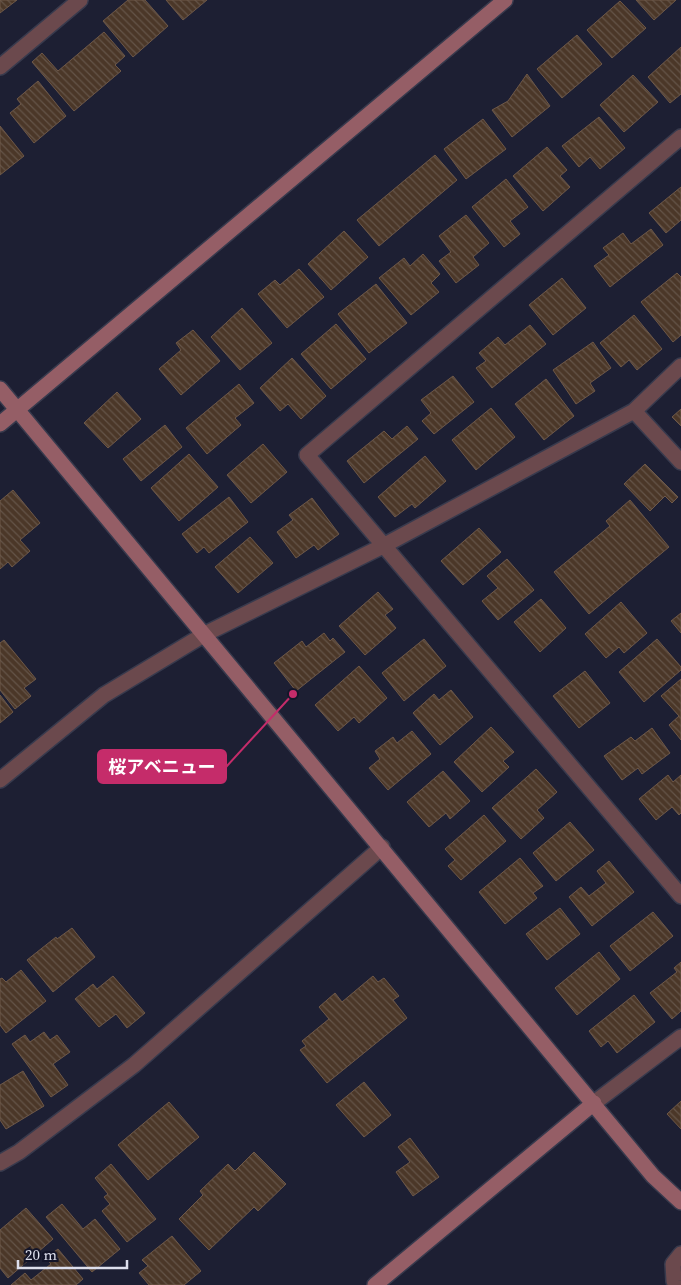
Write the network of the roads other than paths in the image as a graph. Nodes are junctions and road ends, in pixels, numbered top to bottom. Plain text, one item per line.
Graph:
1 (80, 0) edge
2 (506, 0) edge
3 (0, 68) edge
4 (681, 137) edge
5 (681, 366) edge
6 (0, 389) edge
7 (17, 410) junction
8 (634, 411) junction
9 (0, 424) edge
10 (681, 462) edge
11 (383, 546) junction
12 (205, 634) junction
13 (0, 780) edge
14 (382, 847) junction
15 (681, 896) edge
16 (681, 1037) edge
17 (594, 1104) junction
18 (0, 1164) edge
19 (681, 1202) edge
20 (681, 1254) edge
21 (375, 1285) edge
22 (676, 1285) edge

1 - 3 street
2 - 7 street
4 - 11 street
5 - 8 street
6 - 7 street
7 - 9 street
7 - 12 street
8 - 10 street
8 - 11 street
11 - 12 street
11 - 15 street
12 - 13 street
12 - 14 street
14 - 17 street
14 - 18 street
16 - 17 street
17 - 19 street
17 - 21 street
20 - 22 street

